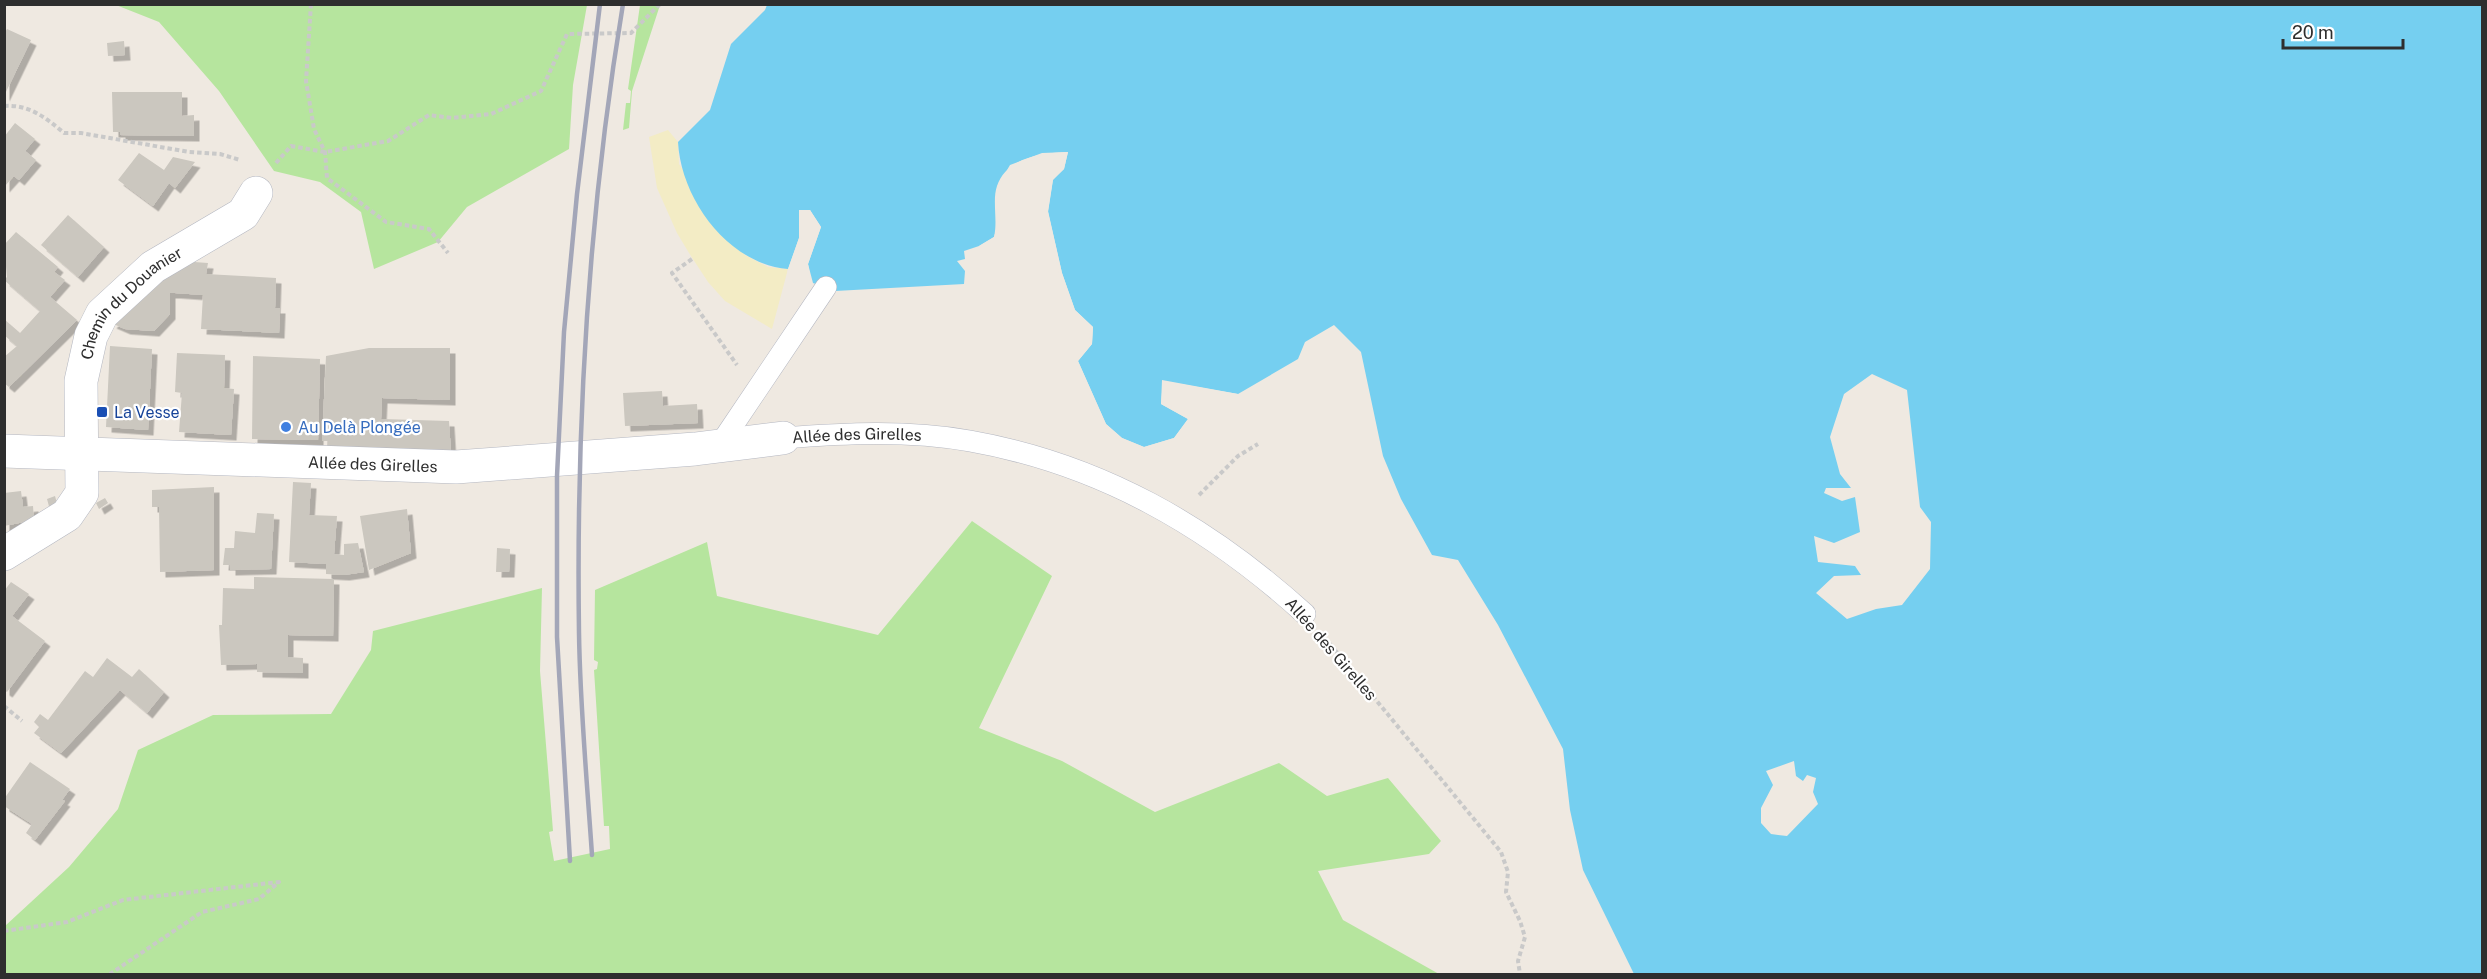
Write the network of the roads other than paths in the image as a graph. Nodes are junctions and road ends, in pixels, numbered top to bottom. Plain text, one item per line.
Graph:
1 (256, 193) road end
2 (826, 287) dead end
3 (783, 438) joint
4 (719, 446) junction
5 (4, 451) edge
6 (83, 455) junction
7 (4, 554) edge
8 (1305, 614) road end

1 - 6 street, Chemin du Douanier
2 - 4 lane
3 - 4 street, Allée des Girelles
3 - 8 lane, Allée des Girelles
4 - 6 street, Allée des Girelles
5 - 6 street, Allée des Girelles
6 - 7 street, Chemin du Douanier

